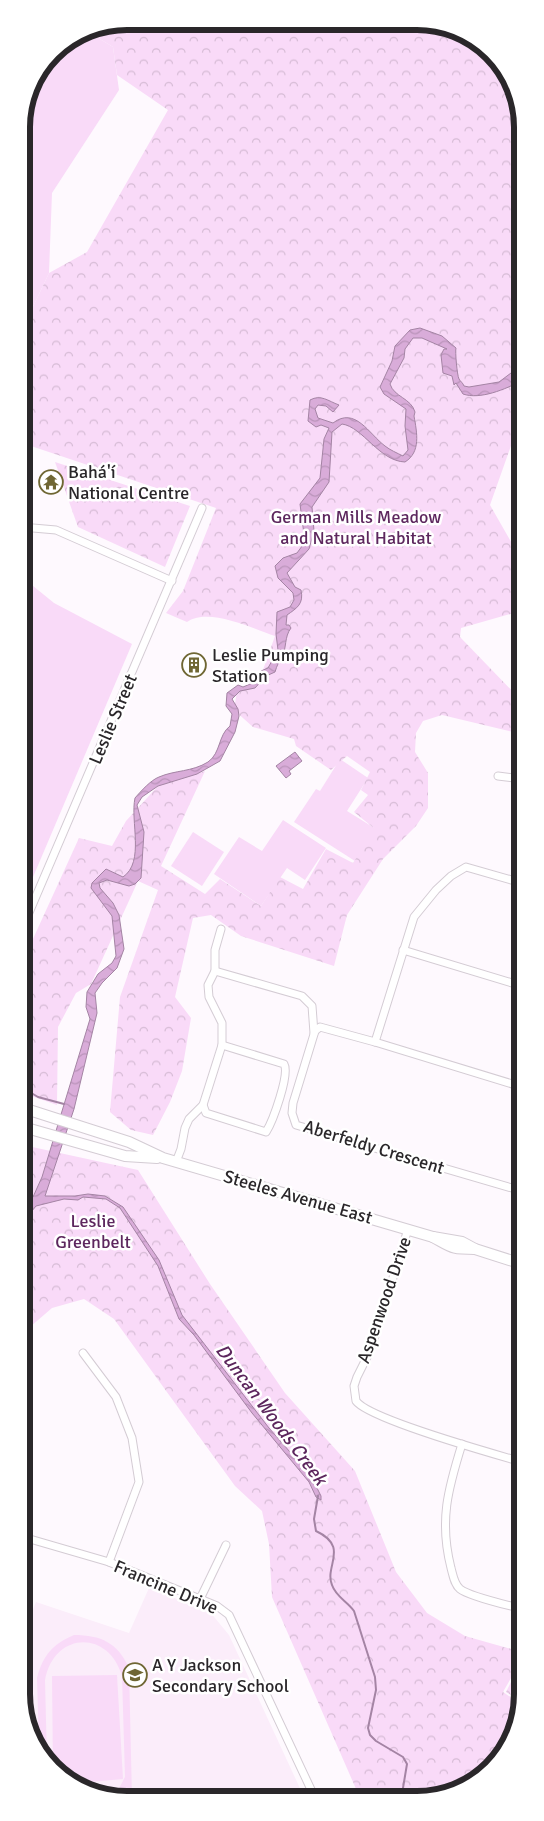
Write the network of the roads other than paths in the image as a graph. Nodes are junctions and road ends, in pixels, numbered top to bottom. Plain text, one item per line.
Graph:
1 (202, 508) dead end
2 (33, 528) dead end
3 (172, 581) junction
4 (498, 776) dead end
5 (514, 778) edge
6 (514, 881) edge
7 (30, 910) edge
8 (221, 930) dead end
9 (403, 950) junction
10 (215, 971) junction
11 (514, 984) edge
12 (314, 1034) junction
13 (375, 1042) junction
14 (222, 1045) junction
15 (514, 1085) edge
16 (203, 1106) junction
17 (30, 1111) edge
18 (30, 1129) edge
19 (163, 1158) junction
20 (176, 1162) junction
21 (514, 1189) edge
22 (408, 1229) junction
23 (514, 1262) edge
24 (83, 1353) dead end
25 (462, 1444) junction
26 (514, 1460) edge
27 (30, 1539) edge
28 (226, 1545) dead end
29 (108, 1562) junction
30 (200, 1599) junction
31 (514, 1607) edge
32 (312, 1791) edge

1 - 3 street, Leslie Street
2 - 3 street
3 - 7 street, Leslie Street
4 - 5 street
6 - 9 street
8 - 10 street
9 - 11 street
9 - 13 street
10 - 12 street
10 - 14 street
12 - 13 street
12 - 21 street, Aberfeldy Crescent
13 - 15 street
14 - 16 street
14 - 16 street
16 - 20 street
17 - 19 main road, Steeles Avenue East
18 - 19 main road, Steeles Avenue East
19 - 20 main road, Steeles Avenue East
20 - 22 main road, Steeles Avenue East
22 - 23 main road, Steeles Avenue East
22 - 25 street, Aspenwood Drive
24 - 29 street
25 - 26 street, Aspenwood Drive
25 - 31 street
27 - 29 street, Francine Drive
28 - 30 street
29 - 30 street, Francine Drive
30 - 32 street, Francine Drive

